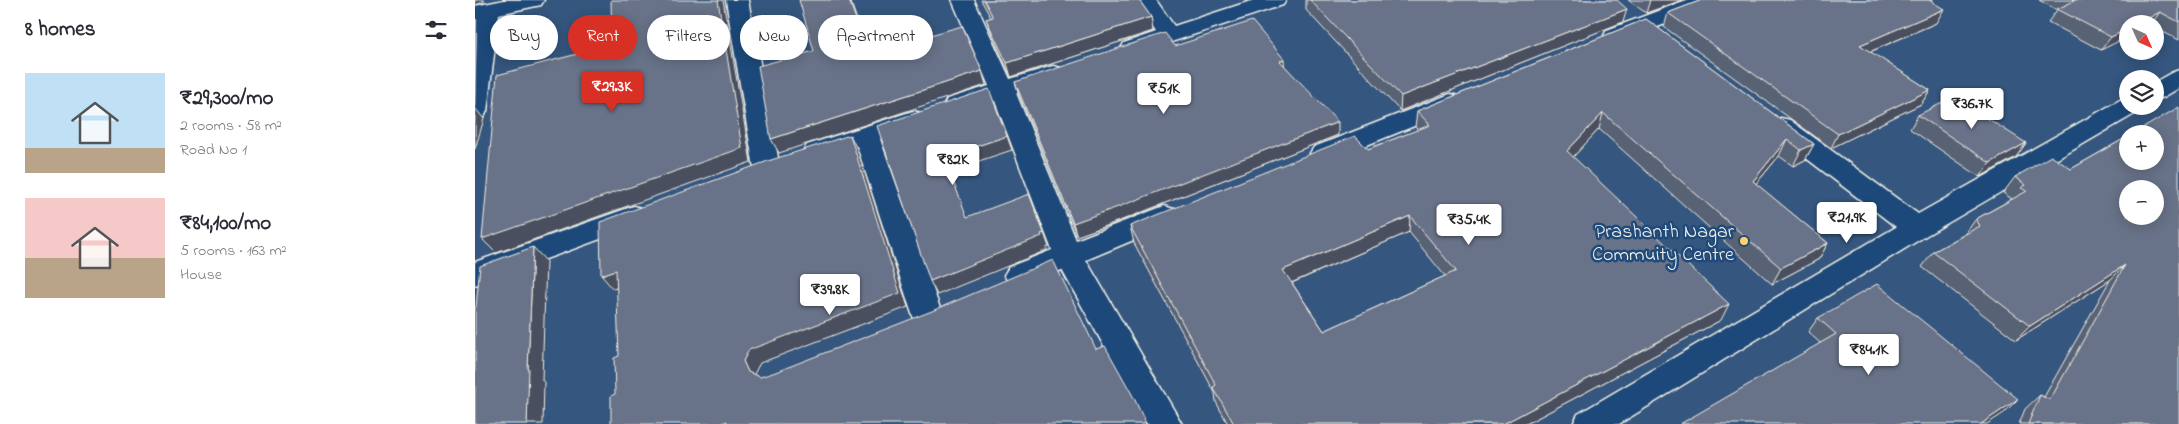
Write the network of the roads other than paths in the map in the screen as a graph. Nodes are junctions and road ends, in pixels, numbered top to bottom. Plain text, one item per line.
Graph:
1 (533, 0) edge
2 (737, 0) edge
3 (963, 0) edge
4 (1145, 0) edge
5 (1275, 0) edge
6 (1707, 0) edge
7 (482, 11) edge
8 (1634, 17) junction
9 (1169, 35) junction
10 (1667, 41) edge
11 (1597, 42) edge
12 (1114, 54) edge
13 (1077, 66) edge
14 (2179, 78) edge
15 (477, 80) edge
16 (2164, 87) edge
17 (1003, 90) junction
18 (1477, 91) edge
19 (475, 110) edge
20 (1761, 111) edge
21 (2119, 112) edge
22 (866, 134) junction
23 (1300, 162) edge
24 (1189, 206) edge
25 (658, 208) edge
26 (1917, 228) junction
27 (1068, 254) junction
28 (475, 274) edge
29 (998, 284) edge
30 (900, 325) edge
31 (1165, 424) edge
32 (1590, 424) edge

1 - 7 street
2 - 22 street
3 - 17 street
4 - 9 street
5 - 9 street
6 - 8 street
7 - 15 street
8 - 10 street
8 - 11 street
9 - 12 street
13 - 17 street
14 - 16 street
15 - 19 street
17 - 22 street
17 - 27 street
18 - 23 street
20 - 26 street
21 - 26 street
22 - 30 street
24 - 27 street
25 - 28 street
26 - 32 street
27 - 29 street
27 - 31 street

